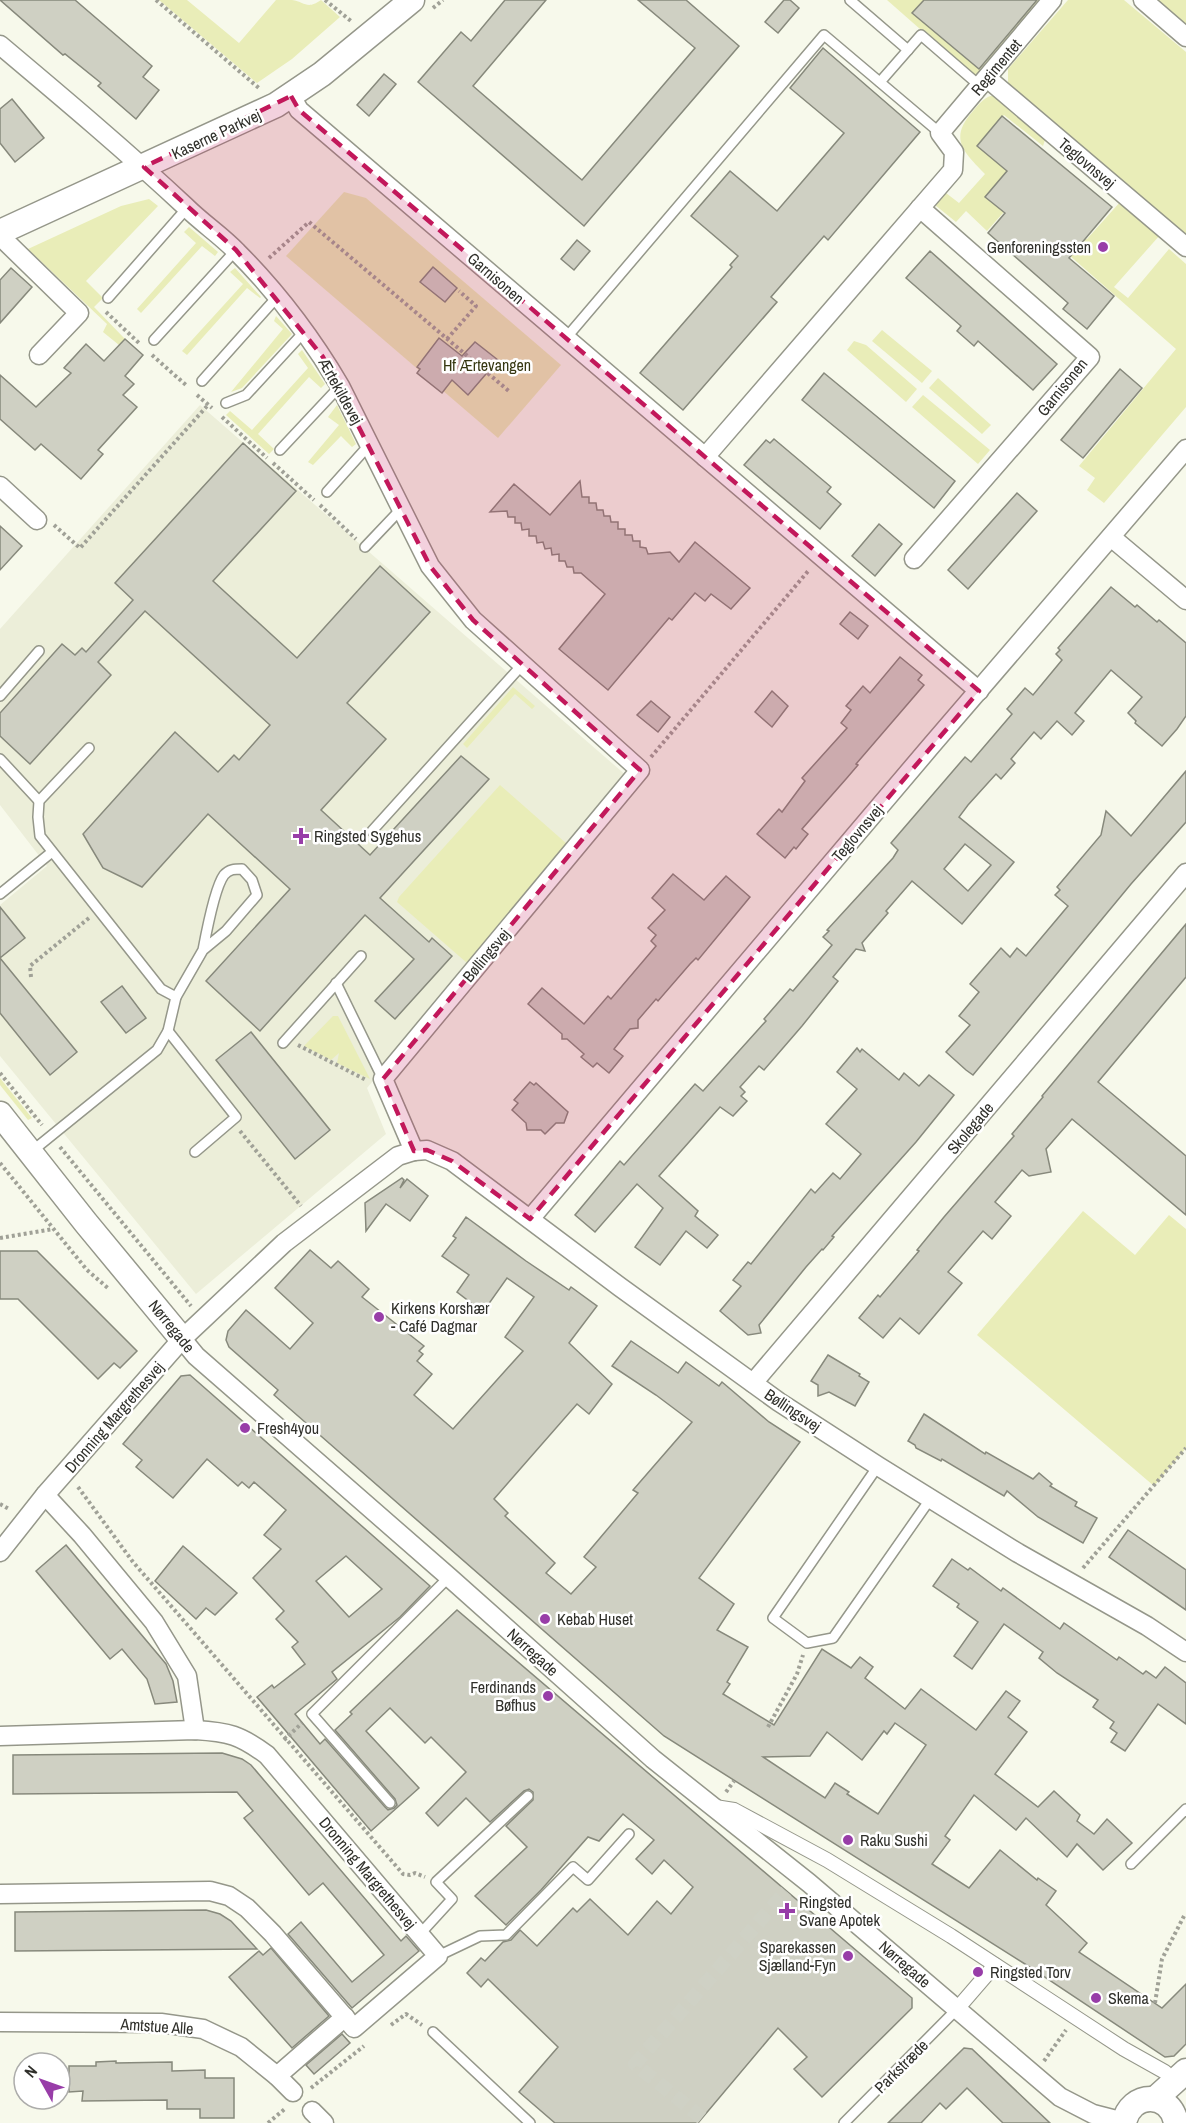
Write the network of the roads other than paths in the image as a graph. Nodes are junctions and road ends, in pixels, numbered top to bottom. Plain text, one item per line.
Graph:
1 (412, 0) edge
2 (850, 0) edge
3 (1052, 0) edge
4 (1143, 0) edge
5 (1186, 37) edge
6 (0, 45) edge
7 (908, 50) junction
8 (880, 82) junction
9 (984, 82) junction
10 (283, 101) junction
11 (940, 133) junction
12 (144, 167) junction
13 (187, 208) junction
14 (920, 208) junction
15 (0, 234) edge
16 (1186, 247) edge
17 (236, 250) junction
18 (278, 296) junction
19 (108, 298) dead end
20 (304, 332) junction
21 (566, 338) junction
22 (154, 340) dead end
23 (39, 355) dead end
24 (202, 381) dead end
25 (340, 386) junction
26 (226, 403) dead end
27 (370, 444) junction
28 (1186, 449) edge
29 (280, 450) dead end
30 (705, 457) junction
31 (0, 486) edge
32 (327, 492) dead end
33 (402, 508) junction
34 (37, 519) road end
35 (1112, 537) junction
36 (365, 547) dead end
37 (914, 559) dead end
38 (1186, 600) edge
39 (39, 651) dead end
40 (522, 665) junction
41 (979, 691) junction
42 (0, 696) edge
43 (89, 748) dead end
44 (0, 759) edge
45 (640, 770) joint
46 (39, 801) junction
47 (372, 831) dead end
48 (52, 852) junction
49 (1186, 873) edge
50 (0, 894) edge
51 (203, 951) junction
52 (361, 956) dead end
53 (336, 983) junction
54 (176, 997) junction
55 (168, 1031) junction
56 (284, 1041) road end
57 (386, 1085) junction
58 (0, 1114) edge
59 (414, 1151) junction
60 (31, 1152) junction
61 (195, 1152) dead end
62 (530, 1219) junction
63 (182, 1339) junction
64 (753, 1383) junction
65 (878, 1466) junction
66 (45, 1496) junction
67 (931, 1498) junction
68 (0, 1552) edge
69 (449, 1577) junction
70 (1186, 1652) edge
71 (195, 1730) junction
72 (0, 1736) edge
73 (528, 1796) dead end
74 (390, 1803) dead end
75 (715, 1807) junction
76 (1186, 1809) edge
77 (629, 1834) dead end
78 (1131, 1864) dead end
79 (0, 1894) edge
80 (420, 1934) junction
81 (438, 1956) junction
82 (995, 1965) junction
83 (957, 2009) junction
84 (345, 2017) junction
85 (0, 2022) edge
86 (433, 2032) road end
87 (1175, 2072) edge
88 (277, 2076) junction
89 (297, 2096) road end
90 (1155, 2099) junction
91 (1179, 2112) edge
92 (1124, 2122) edge
93 (530, 2123) edge
94 (844, 2123) edge

1 - 10 street, Kaserne Parkvej
2 - 7 lane
3 - 9 street, Regimentet
4 - 5 street
6 - 12 street, Ærtekildevej
7 - 8 lane
7 - 9 lane
8 - 11 lane
8 - 21 lane
9 - 11 street, Regimentet
9 - 16 street, Teglovnsvej
10 - 12 street, Kaserne Parkvej
10 - 21 street, Garnisonen
11 - 14 street
12 - 13 street, Ærtekildevej
12 - 15 street, Kaserne Parkvej
13 - 17 street, Ærtekildevej
13 - 19 lane
14 - 30 street
14 - 37 street, Garnisonen
15 - 23 street, Kaserne Parkvej
17 - 18 street, Ærtekildevej
17 - 22 lane
18 - 20 street, Ærtekildevej
18 - 24 lane
20 - 25 street, Ærtekildevej
20 - 26 lane
21 - 30 street, Garnisonen
25 - 27 street, Ærtekildevej
25 - 29 lane
27 - 32 lane
27 - 33 street, Ærtekildevej
28 - 35 street, Teglovnsvej
30 - 41 street, Garnisonen
31 - 34 street
33 - 36 lane
33 - 40 street, Ærtekildevej
35 - 38 street
35 - 41 street, Teglovnsvej
39 - 42 lane
40 - 45 street, Ærtekildevej
40 - 47 lane
41 - 62 street, Teglovnsvej
43 - 46 lane
44 - 46 lane
45 - 57 street, Bøllingsvej
46 - 48 lane
48 - 50 lane
48 - 54 lane
49 - 64 street, Skolegade
51 - 51 lane
51 - 54 lane
52 - 53 lane
53 - 56 lane
53 - 57 lane
54 - 55 lane
55 - 60 lane
55 - 61 lane
57 - 59 street
58 - 60 street, Nørregade
59 - 62 street, Bøllingsvej
59 - 63 street
60 - 63 street, Nørregade
62 - 64 street, Bøllingsvej
63 - 66 street, Dronning Margrethesvej
63 - 69 street, Nørregade
64 - 65 street, Bøllingsvej
65 - 67 street, Bøllingsvej
65 - 67 lane
66 - 68 street, Dronning Margrethesvej
66 - 71 street
67 - 70 street, Bøllingsvej
69 - 74 lane
69 - 75 street, Nørregade
71 - 72 street, Dronning Margrethesvej
71 - 80 street, Dronning Margrethesvej
73 - 80 lane
75 - 82 street
75 - 83 street, Nørregade
76 - 78 lane
77 - 81 lane
79 - 84 street
80 - 81 street, Dronning Margrethesvej
81 - 84 street
82 - 83 street
82 - 87 street
83 - 92 street, Nørregade
83 - 94 lane, Parkstræde
84 - 88 street
85 - 88 street, Amtstue Alle
86 - 93 lane
87 - 90 street
88 - 89 street, Amtstue Alle
90 - 91 street
90 - 92 street

